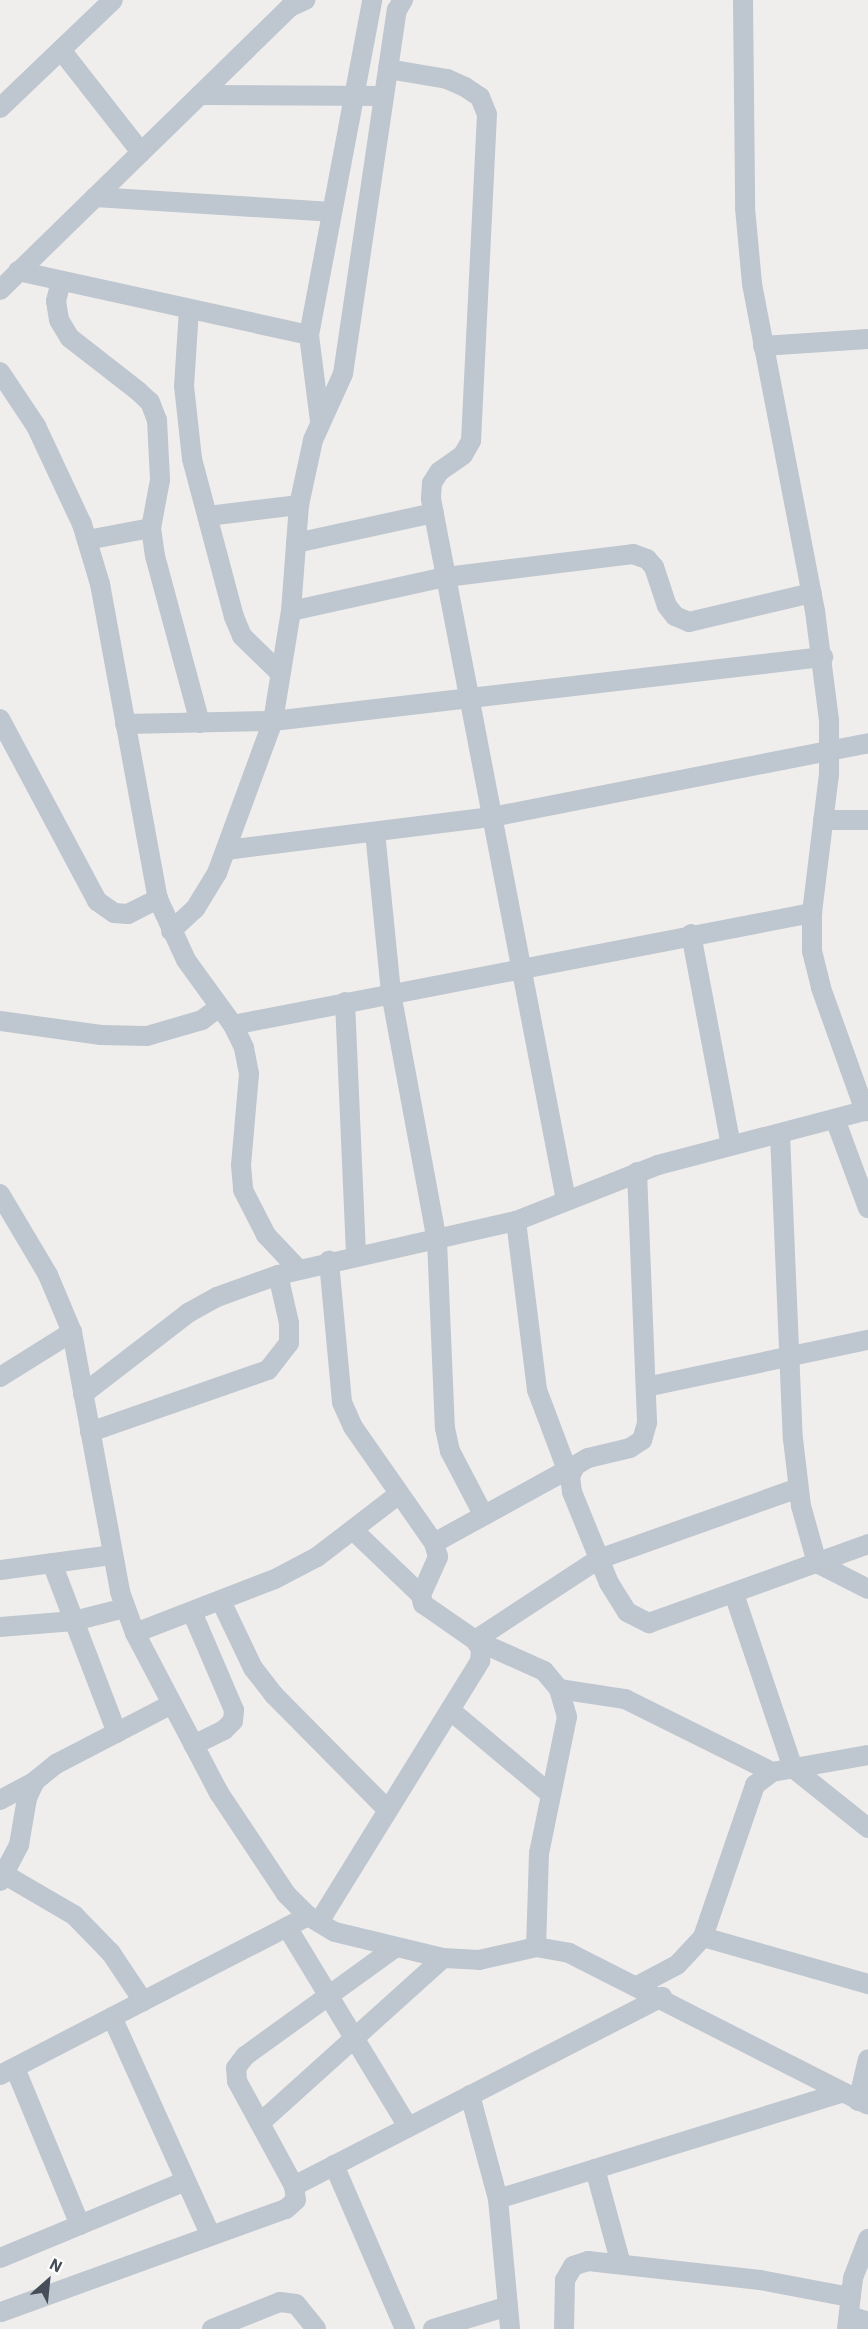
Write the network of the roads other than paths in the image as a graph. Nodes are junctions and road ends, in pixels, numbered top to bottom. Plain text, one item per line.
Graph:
1 (113, 0) edge
2 (305, 0) edge
3 (372, 0) edge
4 (403, 0) edge
5 (743, 0) edge
6 (61, 50) junction
7 (388, 69) junction
8 (200, 95) junction
9 (384, 96) junction
10 (354, 98) junction
11 (0, 108) edge
12 (141, 152) junction
13 (95, 196) junction
14 (332, 212) junction
15 (18, 271) junction
16 (61, 280) junction
17 (0, 289) edge
18 (189, 309) junction
19 (309, 335) junction
20 (868, 339) edge
21 (763, 346) junction
22 (0, 372) edge
23 (320, 421) junction
24 (300, 505) junction
25 (434, 513) junction
26 (208, 516) junction
27 (151, 528) junction
28 (87, 540) junction
29 (296, 543) junction
30 (446, 577) junction
31 (812, 593) junction
32 (291, 610) junction
33 (823, 657) junction
34 (281, 674) junction
35 (470, 699) junction
36 (0, 719) edge
37 (273, 721) junction
38 (200, 723) junction
39 (125, 724) junction
40 (7, 742) edge
41 (868, 743) edge
42 (829, 750) junction
43 (492, 817) junction
44 (823, 820) junction
45 (868, 820) edge
46 (375, 832) junction
47 (226, 850) junction
48 (158, 900) junction
49 (812, 913) junction
50 (171, 931) junction
51 (691, 934) junction
52 (521, 966) junction
53 (391, 993) junction
54 (345, 1002) junction
55 (219, 1006) junction
56 (0, 1022) edge
57 (233, 1025) junction
58 (867, 1111) edge
59 (836, 1119) junction
60 (780, 1134) junction
61 (730, 1145) junction
62 (638, 1172) junction
63 (0, 1194) edge
64 (566, 1200) junction
65 (868, 1208) edge
66 (516, 1221) junction
67 (437, 1240) junction
68 (356, 1256) junction
69 (329, 1261) junction
70 (298, 1269) junction
71 (278, 1275) junction
72 (72, 1332) junction
73 (868, 1340) edge
74 (789, 1357) junction
75 (0, 1377) edge
76 (646, 1387) junction
77 (83, 1394) junction
78 (90, 1432) junction
79 (571, 1468) junction
80 (798, 1488) junction
81 (399, 1494) junction
82 (484, 1516) junction
83 (354, 1530) junction
84 (434, 1543) junction
85 (868, 1545) edge
86 (113, 1555) junction
87 (599, 1558) junction
88 (52, 1563) junction
89 (817, 1563) junction
90 (0, 1570) edge
91 (868, 1589) edge
92 (734, 1593) junction
93 (421, 1595) junction
94 (222, 1601) junction
95 (125, 1608) junction
96 (192, 1612) junction
97 (74, 1621) junction
98 (0, 1627) edge
99 (135, 1633) junction
100 (475, 1640) junction
101 (559, 1689) junction
102 (170, 1704) junction
103 (450, 1710) junction
104 (117, 1733) junction
105 (193, 1745) junction
106 (868, 1755) edge
107 (793, 1768) junction
108 (771, 1772) junction
109 (36, 1780) junction
110 (549, 1793) junction
111 (0, 1800) edge
112 (388, 1810) junction
113 (868, 1828) edge
114 (2, 1875) edge
115 (313, 1919) junction
116 (287, 1927) junction
117 (704, 1937) junction
118 (396, 1947) junction
119 (536, 1947) junction
120 (443, 1958) junction
121 (868, 1984) edge
122 (639, 1985) junction
123 (328, 1996) junction
124 (662, 1997) junction
125 (143, 2001) junction
126 (112, 2017) junction
127 (355, 2040) junction
128 (868, 2059) edge
129 (7, 2071) edge
130 (470, 2095) junction
131 (856, 2100) edge
132 (260, 2123) junction
133 (408, 2127) junction
134 (334, 2165) junction
135 (595, 2169) junction
136 (186, 2181) junction
137 (294, 2186) junction
138 (498, 2199) junction
139 (80, 2225) junction
140 (211, 2236) junction
141 (868, 2239) edge
142 (0, 2258) edge
143 (621, 2264) junction
144 (508, 2306) junction
145 (3, 2316) edge
146 (854, 2316) edge
147 (212, 2329) edge
148 (316, 2329) edge
149 (405, 2329) edge
150 (433, 2329) edge
151 (510, 2329) edge
152 (564, 2329) edge

1 - 6 street
2 - 8 street
3 - 10 street
4 - 7 street
5 - 21 street
6 - 11 street
6 - 12 street
7 - 9 street
7 - 25 street
8 - 10 street
8 - 12 street
9 - 10 street
9 - 23 street
10 - 14 street
12 - 13 street
13 - 14 street
13 - 15 street
14 - 19 street
15 - 16 street
15 - 17 street
16 - 18 street
16 - 27 street
18 - 19 street
18 - 26 street
19 - 23 street
20 - 21 street
21 - 31 street
22 - 28 street
23 - 24 street
24 - 26 street
24 - 29 street
25 - 29 street
25 - 30 street
26 - 34 street
27 - 28 street
27 - 38 street
28 - 39 street
29 - 32 street
30 - 31 street
30 - 32 street
30 - 35 street
31 - 33 street
32 - 34 street
33 - 35 street
33 - 42 street
34 - 37 street
35 - 37 street
35 - 43 street
36 - 40 street
37 - 38 street
37 - 47 street
38 - 39 street
39 - 48 street
40 - 48 street
41 - 42 street
42 - 43 street
42 - 44 street
43 - 46 street
43 - 52 street
44 - 45 street
44 - 49 street
46 - 47 street
46 - 53 street
47 - 50 street
48 - 50 street
49 - 51 street
49 - 58 street
50 - 55 street
51 - 52 street
51 - 61 street
52 - 53 street
52 - 64 street
53 - 54 street
53 - 67 street
54 - 57 street
54 - 68 street
55 - 56 street
55 - 57 street
57 - 70 street
58 - 59 street
59 - 60 street
59 - 65 street
60 - 61 street
60 - 74 street
61 - 62 street
62 - 64 street
62 - 76 street
63 - 72 street
64 - 66 street
66 - 67 street
66 - 79 street
67 - 68 street
67 - 82 street
68 - 69 street
69 - 70 street
69 - 81 street
70 - 71 street
71 - 77 street
71 - 78 street
72 - 75 street
72 - 77 street
73 - 74 street
74 - 76 street
74 - 80 street
76 - 79 street
77 - 78 street
78 - 86 street
79 - 82 street
79 - 87 street
80 - 87 street
80 - 89 street
81 - 83 street
81 - 84 street
82 - 84 street
83 - 93 street
83 - 94 street
84 - 93 street
85 - 89 street
86 - 88 street
86 - 95 street
87 - 92 street
87 - 100 street
88 - 90 street
88 - 97 street
89 - 91 street
89 - 92 street
92 - 107 street
93 - 100 street
94 - 96 street
94 - 112 street
95 - 97 street
95 - 99 street
96 - 99 street
96 - 105 street
97 - 98 street
97 - 104 street
99 - 102 street
100 - 101 street
100 - 103 street
101 - 108 street
101 - 110 street
102 - 104 street
102 - 105 street
103 - 110 street
103 - 112 street
104 - 109 street
105 - 115 street
106 - 107 street
107 - 108 street
107 - 113 street
108 - 117 street
109 - 111 street
109 - 114 street
110 - 119 street
112 - 115 street
114 - 125 street
115 - 116 street
115 - 118 street
116 - 123 street
116 - 125 street
117 - 121 street
117 - 122 street
118 - 120 street
118 - 123 street
119 - 120 street
119 - 122 street
120 - 127 street
122 - 124 street
123 - 127 street
123 - 132 street
124 - 130 street
124 - 131 street
125 - 126 street
126 - 129 street
126 - 136 street
127 - 132 street
127 - 133 street
128 - 131 street
129 - 139 street
130 - 133 street
130 - 138 street
131 - 135 street
132 - 137 street
133 - 134 street
134 - 137 street
134 - 149 street
135 - 138 street
135 - 143 street
136 - 139 street
136 - 140 street
137 - 140 street
138 - 144 street
139 - 142 street
140 - 145 street
141 - 146 street
143 - 146 street
143 - 152 street
144 - 150 street
144 - 151 street
147 - 148 street

